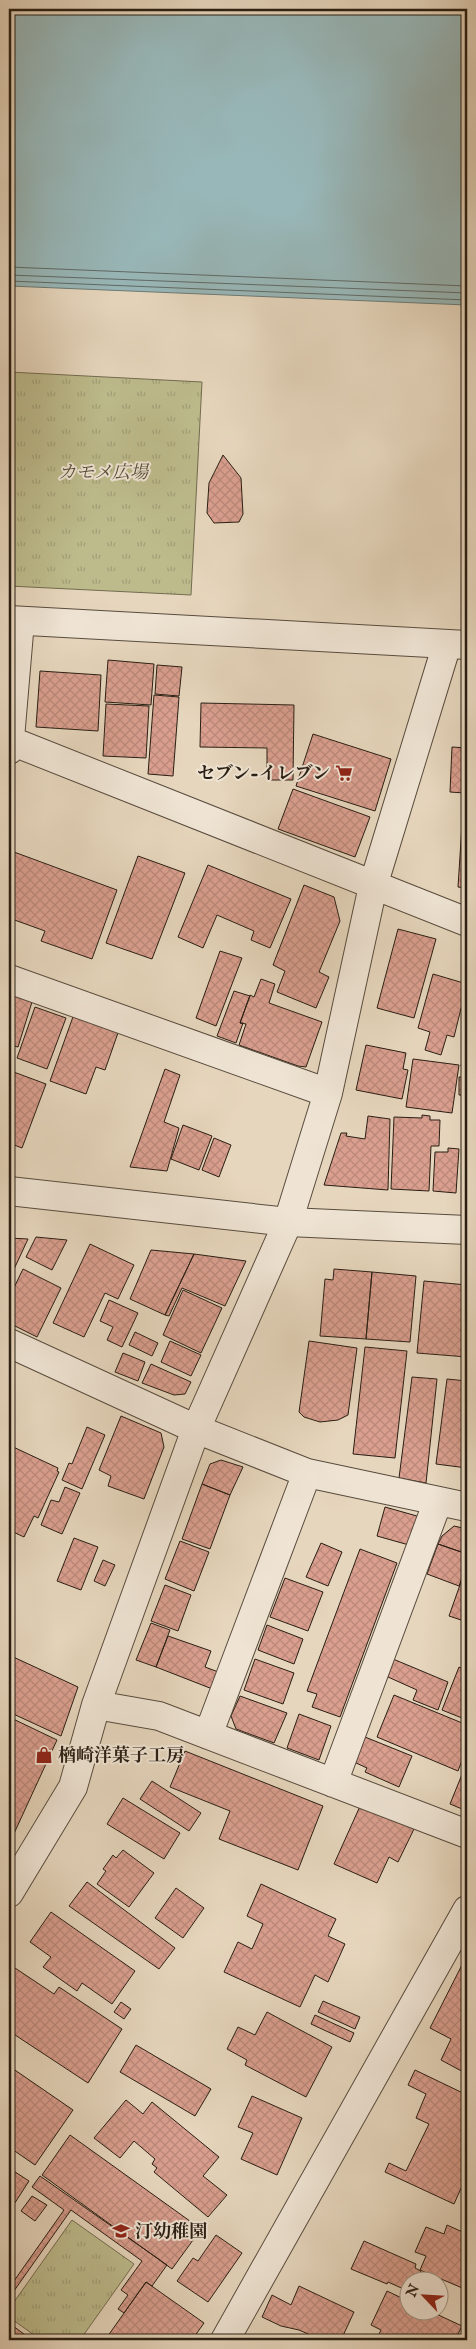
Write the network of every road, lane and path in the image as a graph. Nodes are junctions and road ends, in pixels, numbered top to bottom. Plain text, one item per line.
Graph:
1 (14, 621) edge
2 (457, 645) edge
3 (10, 745) edge
4 (373, 886) junction
5 (467, 922) edge
6 (9, 979) edge
7 (328, 1093) junction
8 (9, 1191) edge
9 (288, 1222) junction
10 (467, 1230) edge
11 (9, 1343) edge
12 (196, 1429) junction
13 (307, 1473) junction
14 (438, 1501) junction
15 (467, 1507) edge
16 (96, 1705) junction
17 (208, 1735) junction
18 (333, 1783) junction
19 (467, 1834) edge
20 (9, 1892) edge
21 (467, 1910) edge
22 (225, 2340) edge

1 - 2 street
1 - 3 street
2 - 4 street
3 - 4 street
4 - 5 street
4 - 7 street
6 - 7 street
7 - 9 street
8 - 9 street
9 - 10 street
9 - 12 street
11 - 12 street
12 - 13 street
12 - 16 street
13 - 14 street
13 - 17 street
14 - 15 street
14 - 18 street
16 - 17 street
16 - 20 street
17 - 18 street
18 - 19 street
21 - 22 street

